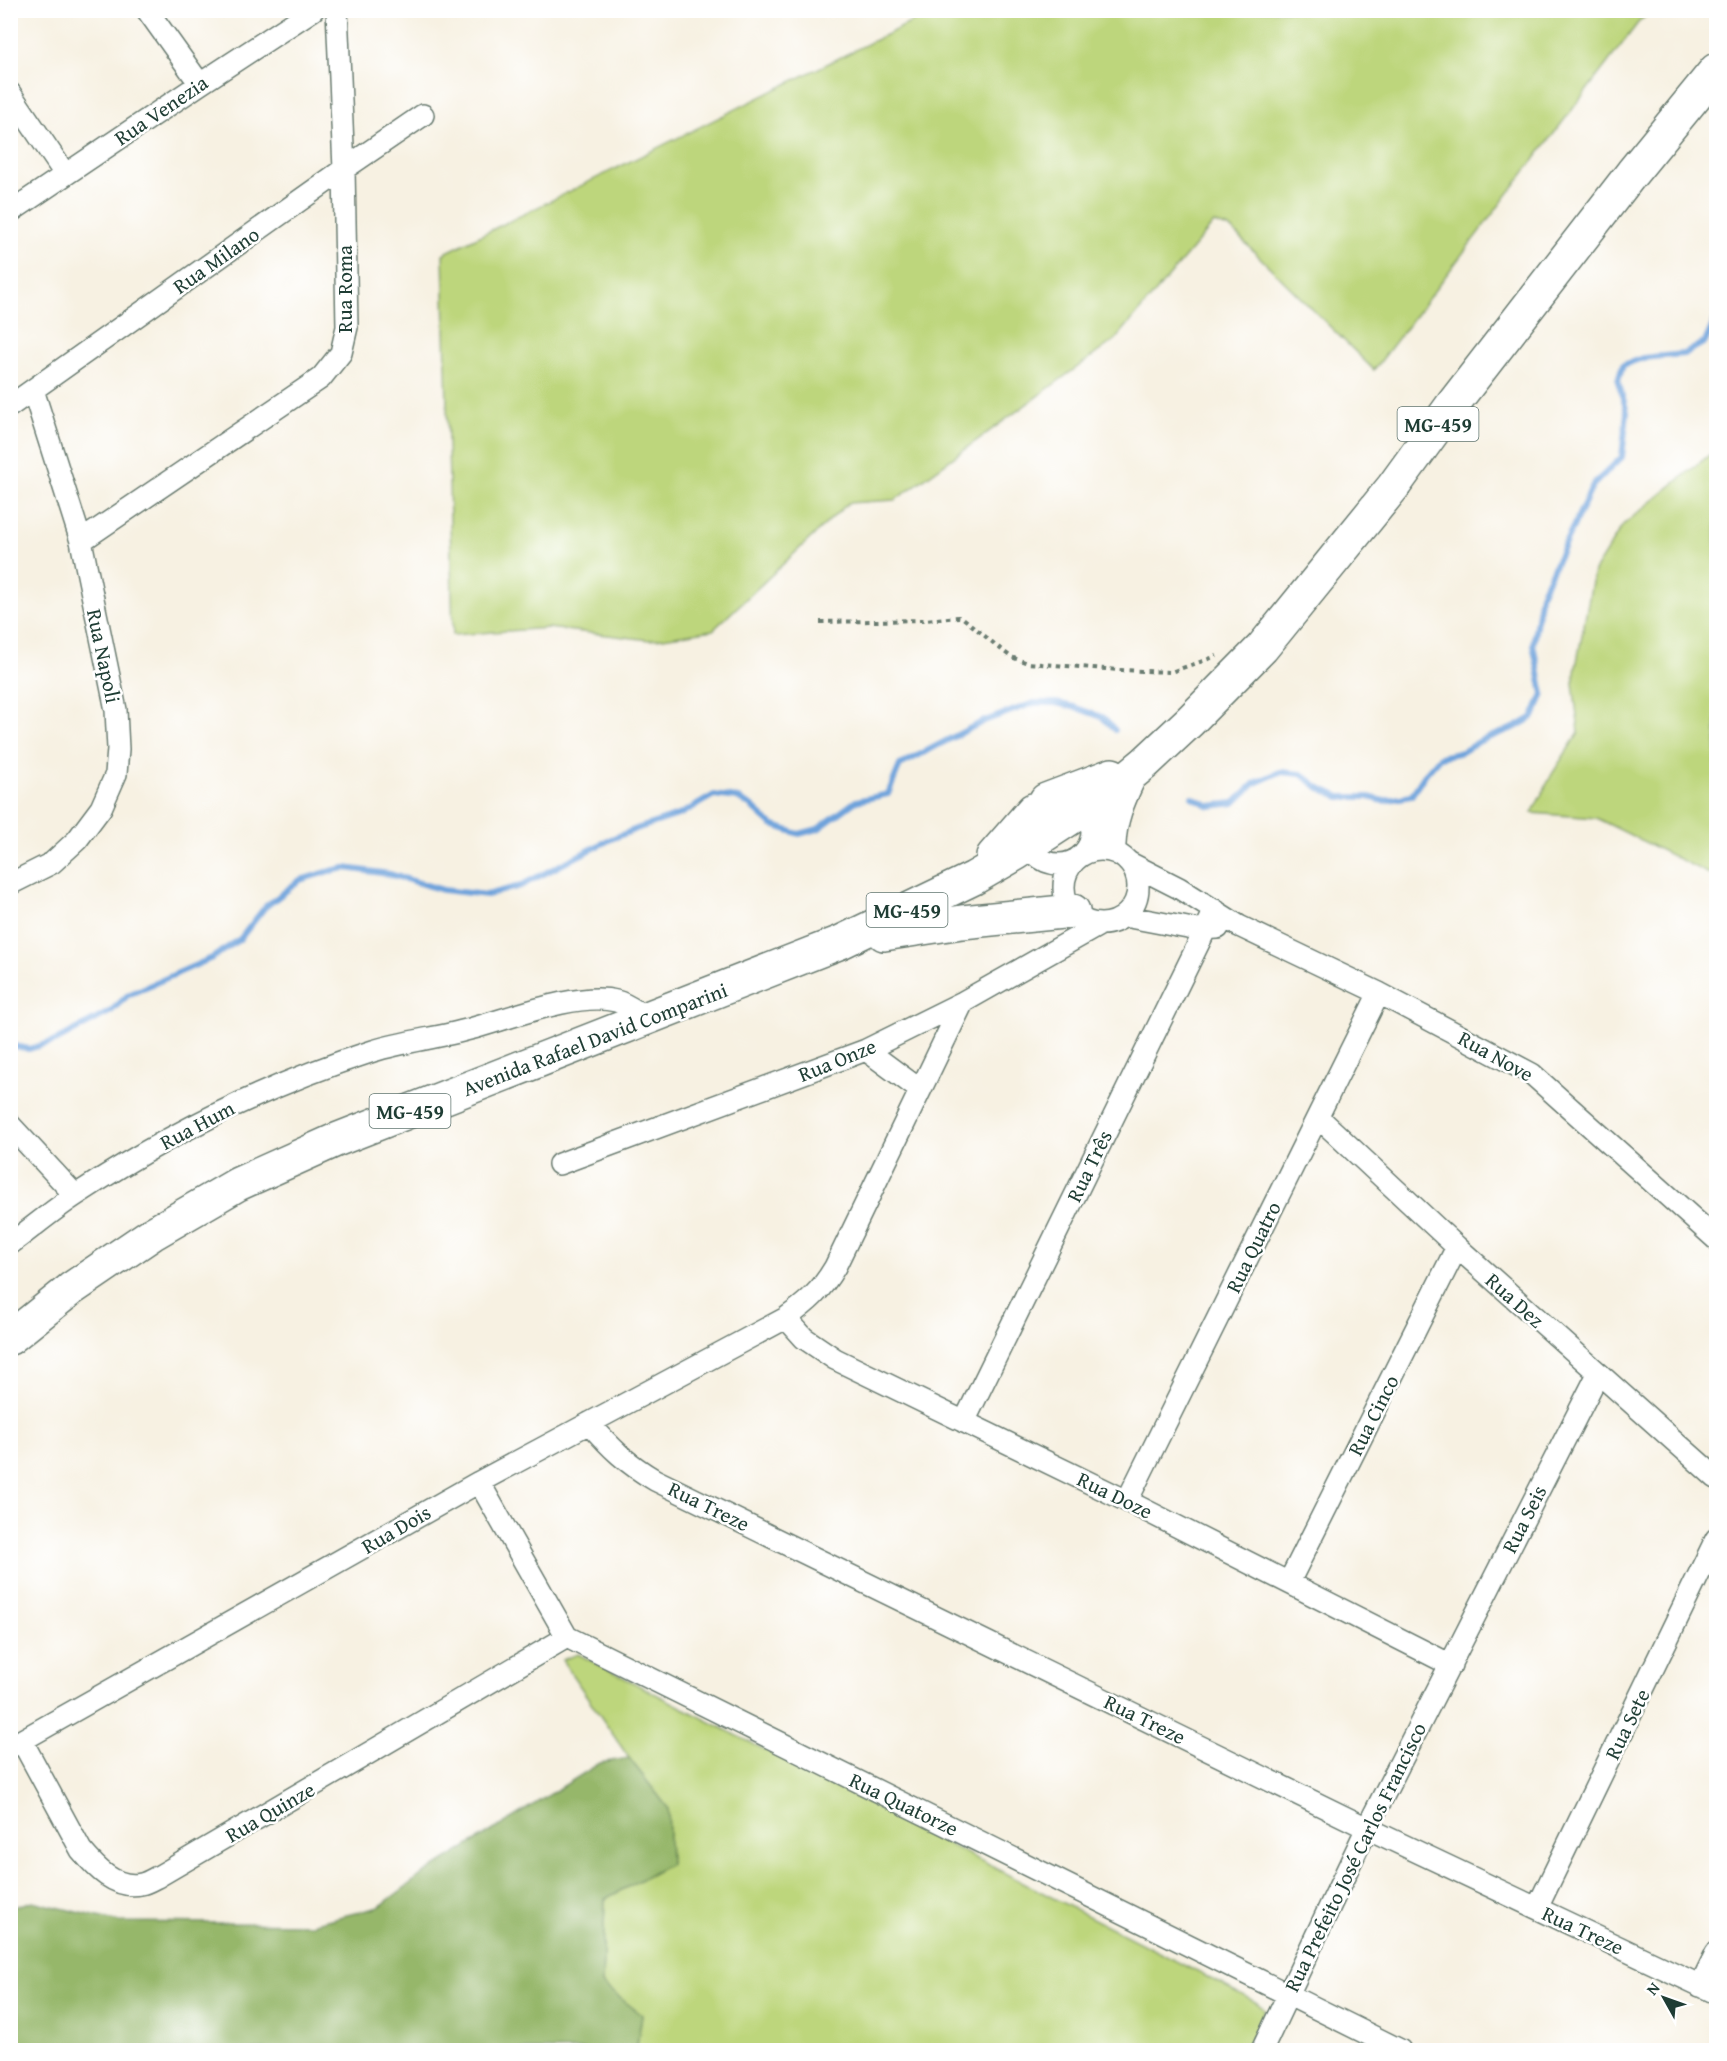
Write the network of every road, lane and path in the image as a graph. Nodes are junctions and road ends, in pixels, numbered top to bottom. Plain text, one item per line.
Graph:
1 (147, 10) edge
2 (313, 10) edge
3 (337, 10) edge
4 (1716, 70) edge
5 (200, 84) junction
6 (10, 93) edge
7 (423, 115) dead end
8 (344, 169) junction
9 (66, 174) junction
10 (10, 212) edge
11 (33, 390) junction
12 (10, 406) edge
13 (81, 541) junction
14 (820, 622) dead end
15 (1221, 655) dead end
16 (1137, 770) junction
17 (1040, 805) junction
18 (1106, 838) junction
19 (1040, 854) junction
20 (1078, 858) junction
21 (974, 878) junction
22 (10, 884) edge
23 (1079, 909) junction
24 (1215, 910) junction
25 (1124, 916) junction
26 (1239, 926) junction
27 (1206, 929) junction
28 (841, 942) junction
29 (1378, 993) junction
30 (963, 1002) junction
31 (647, 1018) junction
32 (866, 1050) junction
33 (920, 1090) junction
34 (1318, 1117) junction
35 (10, 1125) edge
36 (559, 1164) dead end
37 (75, 1195) junction
38 (1716, 1239) edge
39 (10, 1244) edge
40 (1457, 1247) junction
41 (786, 1318) junction
42 (10, 1338) edge
43 (1598, 1374) junction
44 (964, 1422) junction
45 (589, 1423) junction
46 (1716, 1478) edge
47 (479, 1482) junction
48 (1127, 1501) junction
49 (1716, 1539) edge
50 (1289, 1582) junction
51 (567, 1637) junction
52 (1450, 1665) junction
53 (16, 1744) edge
54 (1368, 1828) junction
55 (1537, 1908) junction
56 (1716, 1953) edge
57 (1708, 1989) edge
58 (1288, 1995) junction
59 (1262, 2050) edge
60 (1400, 2050) edge

1 - 5 street
2 - 5 street, Rua Venezia
3 - 8 street, Rua Roma
4 - 16 main road, MG-459
5 - 9 street, Rua Venezia
6 - 9 street
7 - 8 street, Rua Milano
8 - 11 street, Rua Milano
8 - 13 street, Rua Roma
9 - 10 street, Rua Venezia
11 - 12 street, Rua Milano
11 - 13 street, Rua Napoli
13 - 22 street, Rua Napoli
14 - 15 path
16 - 17 main road
16 - 18 main road
17 - 18 street, Rua Nove
17 - 19 street
17 - 21 main road
18 - 19 main road, MG-459
18 - 20 street
18 - 20 street
18 - 24 street, Rua Nove
18 - 25 street
19 - 20 street
19 - 21 main road, MG-459
19 - 23 street
20 - 23 street
21 - 28 main road, MG-459
23 - 25 street, Rua Onze
23 - 28 main road
23 - 30 street, Rua Onze
24 - 26 street, Rua Nove
24 - 27 street, Rua Três
25 - 27 street
26 - 27 street
26 - 29 street, Rua Nove
27 - 44 street, Rua Três
28 - 31 main road, Avenida Rafael David Comparini / MG-459
29 - 34 street, Rua Quatro
29 - 38 street, Rua Nove
30 - 32 street, Rua Onze
30 - 33 street, Rua Dois
31 - 37 street, Rua Hum
31 - 42 main road, Avenida Rafael David Comparini / MG-459
32 - 33 street
32 - 36 street, Rua Onze
33 - 41 street, Rua Dois
34 - 40 street, Rua Dez
34 - 48 street, Rua Quatro
35 - 37 street
37 - 39 street, Rua Hum
40 - 43 street, Rua Dez
40 - 50 street, Rua Cinco
41 - 44 street, Rua Doze
41 - 45 street, Rua Dois
43 - 46 street, Rua Dez
43 - 52 street, Rua Seis
44 - 48 street, Rua Doze
45 - 47 street, Rua Dois
45 - 54 street, Rua Treze
47 - 51 street
47 - 53 street, Rua Dois
48 - 50 street, Rua Doze
49 - 55 street, Rua Sete
50 - 52 street, Rua Doze
51 - 53 street, Rua Quinze
51 - 58 street, Rua Quatorze
52 - 54 street, Rua Prefeito José Carlos Francisco
54 - 55 street, Rua Treze
54 - 58 street, Rua Prefeito José Carlos Francisco
55 - 57 street, Rua Treze
56 - 57 street
58 - 59 street, Rua Prefeito José Carlos Francisco
58 - 60 street, Rua Quatorze

